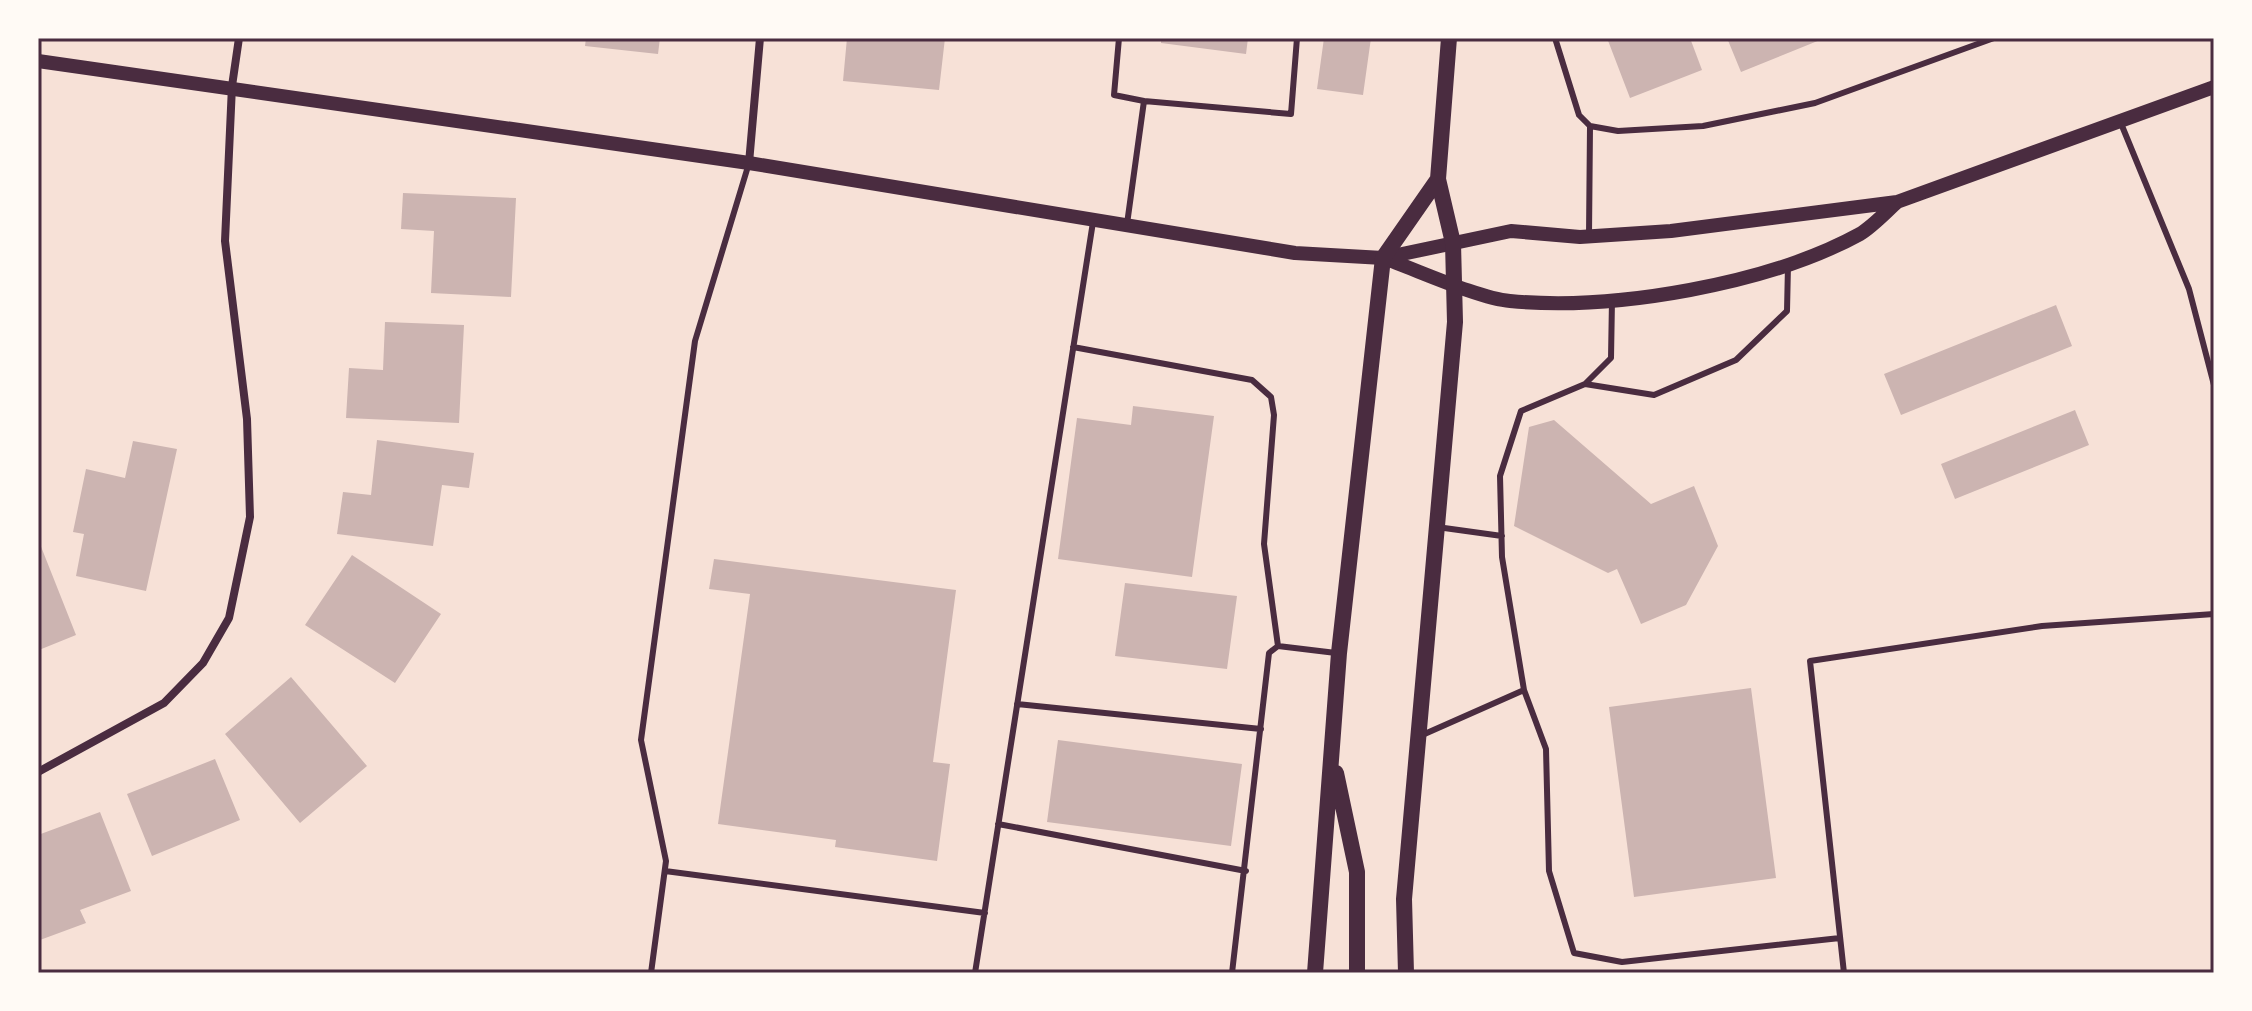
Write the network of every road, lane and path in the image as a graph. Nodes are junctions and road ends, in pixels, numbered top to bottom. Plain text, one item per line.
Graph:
1 (239, 38) edge
2 (760, 38) edge
3 (1119, 38) edge
4 (1297, 38) edge
5 (1449, 38) edge
6 (1555, 38) edge
7 (1994, 38) edge
8 (38, 61) edge
9 (232, 86) junction
10 (2214, 87) edge
11 (1144, 101) junction
12 (2120, 120) junction
13 (1590, 126) junction
14 (749, 163) junction
15 (1438, 179) junction
16 (1897, 202) junction
17 (1093, 218) junction
18 (1127, 224) junction
19 (1589, 236) junction
20 (1453, 243) junction
21 (1383, 258) junction
22 (1788, 265) junction
23 (1456, 283) junction
24 (1612, 298) junction
25 (1073, 347) junction
26 (1585, 384) junction
27 (2214, 385) edge
28 (1437, 527) junction
29 (1502, 536) junction
30 (2214, 614) edge
31 (1278, 646) junction
32 (1339, 653) junction
33 (1524, 690) junction
34 (1017, 704) junction
35 (1261, 729) junction
36 (1418, 736) junction
37 (1332, 755) junction
38 (38, 772) edge
39 (998, 824) junction
40 (665, 871) junction
41 (1246, 871) junction
42 (985, 913) junction
43 (1840, 938) junction
44 (651, 973) edge
45 (975, 973) edge
46 (1232, 973) edge
47 (1315, 973) edge
48 (1357, 973) edge
49 (1406, 973) edge
50 (1844, 973) edge

1 - 9 street
2 - 14 street
3 - 11 lane
4 - 11 lane
5 - 15 main road
6 - 13 lane
7 - 13 lane
8 - 9 street
9 - 14 street
9 - 38 street
10 - 12 street
11 - 18 lane
12 - 16 street
12 - 27 lane
13 - 19 lane
14 - 17 street
14 - 40 lane
15 - 20 main road
15 - 21 main road
16 - 19 street
16 - 22 street
17 - 18 street
17 - 25 lane
18 - 21 street
19 - 20 street
20 - 21 street
20 - 23 main road
21 - 23 street
21 - 32 main road
22 - 24 street
22 - 26 lane
23 - 24 street
23 - 28 main road
24 - 26 lane
25 - 31 lane
25 - 34 lane
26 - 29 lane
28 - 29 lane
28 - 36 main road
29 - 33 lane
30 - 43 lane
31 - 32 lane
31 - 35 lane
32 - 37 main road
33 - 36 lane
33 - 43 lane
34 - 35 lane
34 - 39 lane
35 - 41 lane
36 - 49 main road
37 - 47 main road
37 - 48 main road
39 - 41 lane
39 - 42 lane
40 - 42 lane
40 - 44 lane
41 - 46 lane
42 - 45 lane
43 - 50 lane

